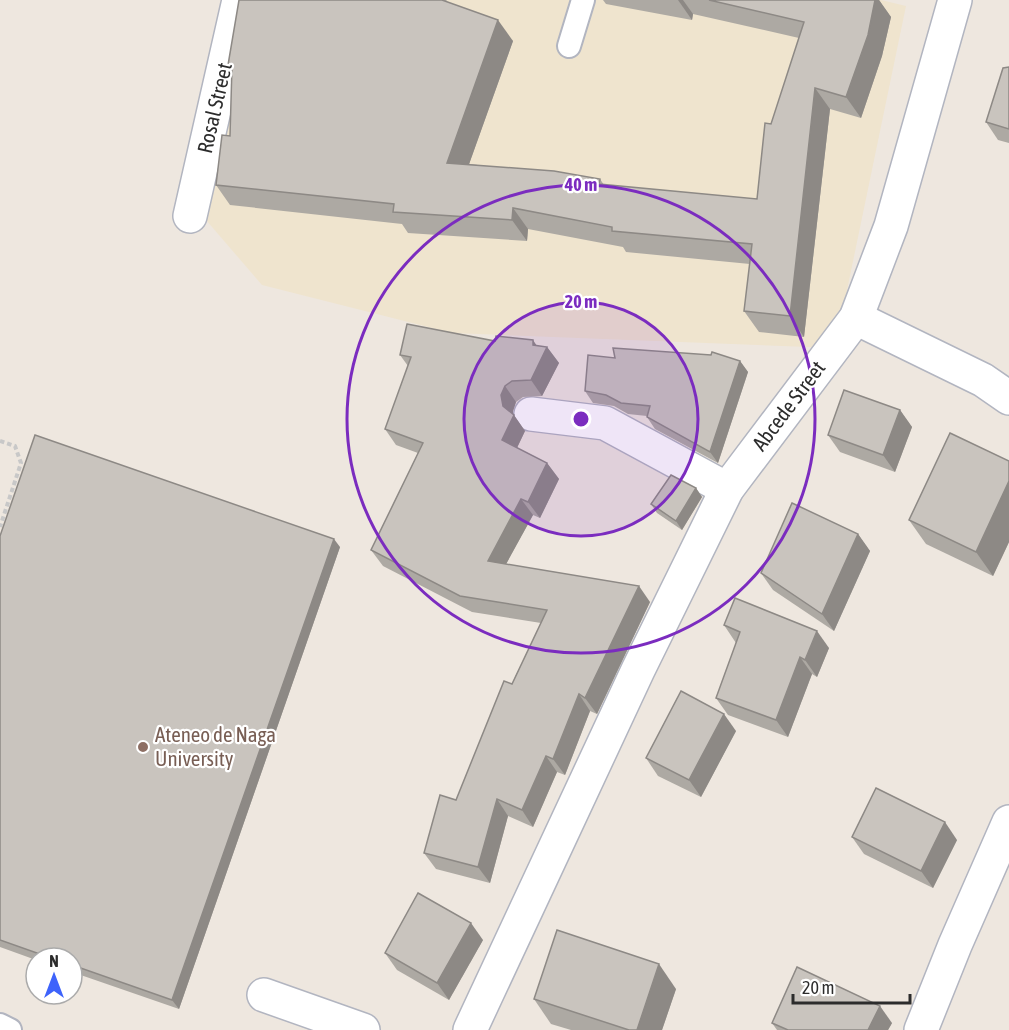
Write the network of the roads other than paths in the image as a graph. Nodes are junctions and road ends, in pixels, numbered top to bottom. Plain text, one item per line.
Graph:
1 (239, 0) edge
2 (583, 0) edge
3 (955, 0) edge
4 (569, 46) dead end
5 (190, 216) dead end
6 (856, 318) junction
7 (1009, 398) edge
8 (531, 414) dead end
9 (727, 489) junction
10 (1009, 822) edge
11 (264, 995) dead end
12 (0, 1025) edge
13 (10, 1030) edge
14 (363, 1030) edge
15 (470, 1030) edge
16 (921, 1030) edge

1 - 5 street, Rosal Street
2 - 4 lane
3 - 6 street, Abcede Street
6 - 7 street
6 - 9 street, Abcede Street
8 - 9 street
9 - 15 street, Abcede Street
10 - 16 street
11 - 14 street
12 - 13 lane

